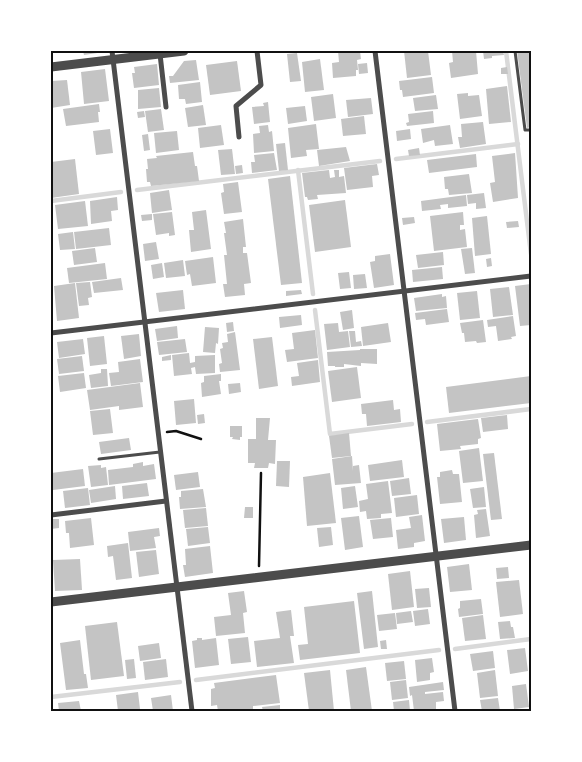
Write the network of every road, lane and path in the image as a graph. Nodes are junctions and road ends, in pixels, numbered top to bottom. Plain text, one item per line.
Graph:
1 (184, 51) edge
2 (257, 51) edge
3 (375, 51) edge
4 (515, 51) edge
5 (160, 54) junction
6 (113, 56) edge
7 (51, 67) edge
8 (166, 107) dead end
9 (531, 130) edge
10 (240, 137) dead end
11 (531, 276) edge
12 (404, 291) junction
13 (145, 322) junction
14 (51, 333) edge
15 (158, 434) junction
16 (201, 438) dead end
17 (160, 452) junction
18 (99, 459) dead end
19 (261, 473) dead end
20 (166, 501) junction
21 (51, 515) edge
22 (531, 545) edge
23 (436, 556) junction
24 (260, 577) junction
25 (177, 587) junction
26 (51, 602) edge
27 (192, 711) edge
28 (455, 711) edge

1 - 5 street
2 - 10 street
3 - 12 street
4 - 9 lane
5 - 6 street
5 - 8 street
6 - 7 street
6 - 13 street
11 - 12 street
12 - 13 street
12 - 23 street
13 - 14 street
13 - 15 street
15 - 16 path
15 - 17 street
17 - 18 lane
17 - 20 street
19 - 24 path
20 - 21 street
20 - 25 street
22 - 23 street
23 - 24 street
23 - 28 street
24 - 25 street
25 - 26 street
25 - 27 street

